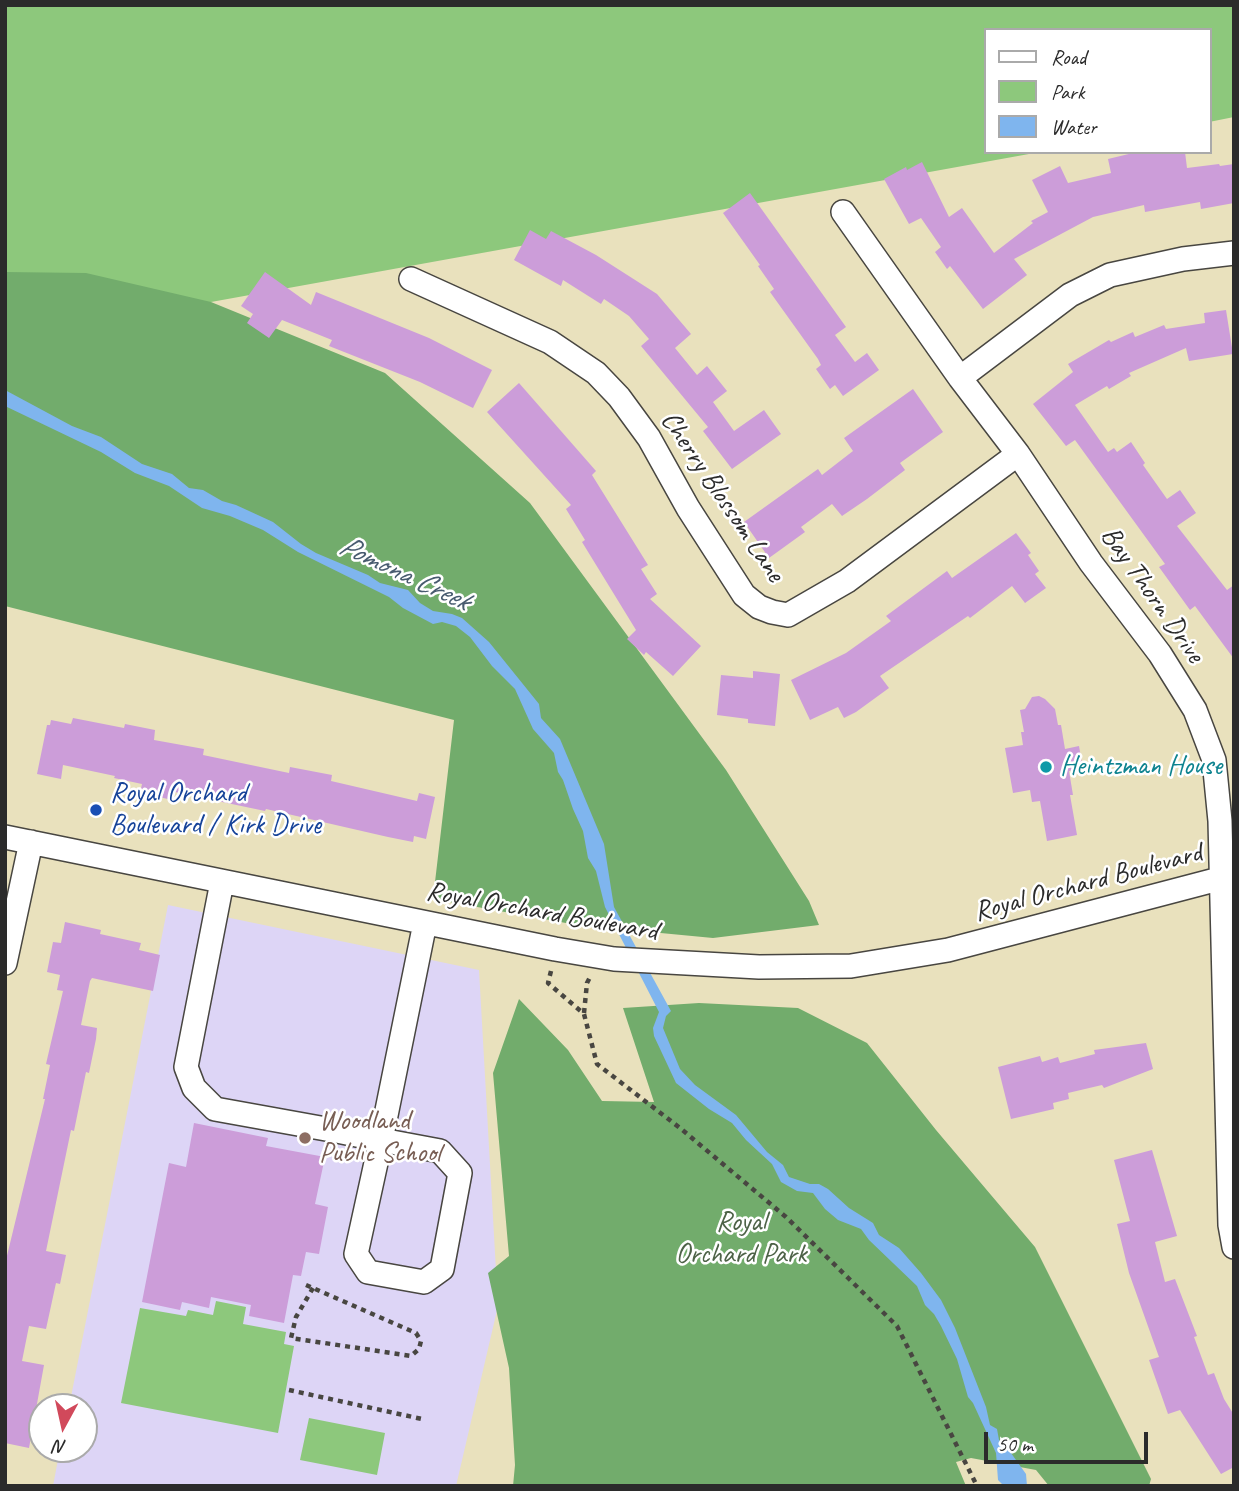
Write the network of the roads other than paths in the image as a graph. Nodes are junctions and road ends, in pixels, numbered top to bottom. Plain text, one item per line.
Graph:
1 (843, 212) dead end
2 (1234, 253) edge
3 (411, 279) dead end
4 (960, 378) junction
5 (1018, 454) junction
6 (5, 837) edge
7 (32, 842) junction
8 (1227, 877) edge
9 (222, 882) junction
10 (425, 923) junction
11 (5, 963) edge
12 (381, 1140) junction
13 (1234, 1247) edge

1 - 4 street, Bay Thorn Drive
2 - 4 street
3 - 5 street, Cherry Blossom Lane
4 - 5 street, Bay Thorn Drive
5 - 8 street, Bay Thorn Drive
6 - 7 street, Royal Orchard Boulevard
7 - 9 street, Royal Orchard Boulevard
7 - 11 street
8 - 10 street, Royal Orchard Boulevard
8 - 13 street, Bay Thorn Drive
9 - 10 street, Royal Orchard Boulevard
9 - 12 street
10 - 12 street
12 - 12 street

